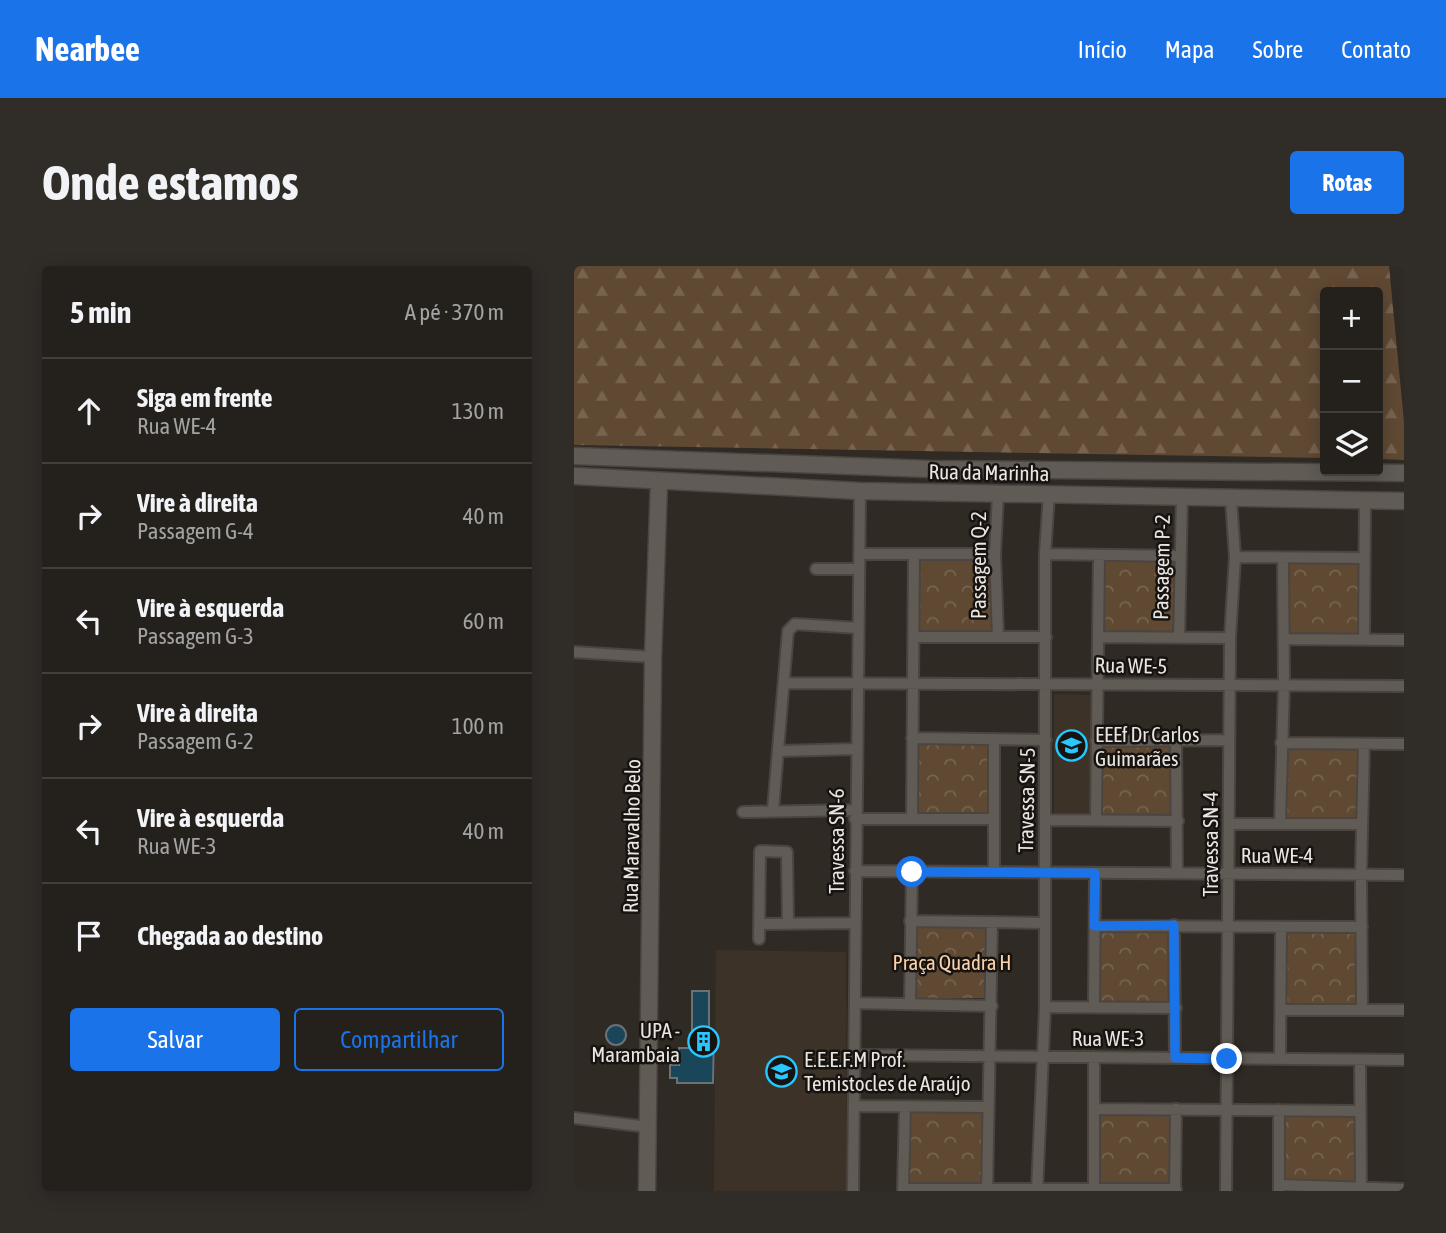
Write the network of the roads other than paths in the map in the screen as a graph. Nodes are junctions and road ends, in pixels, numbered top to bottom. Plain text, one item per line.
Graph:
1 (574, 456) edge
2 (955, 469) junction
3 (1404, 473) edge
4 (574, 476) edge
5 (659, 482) junction
6 (860, 491) junction
7 (882, 491) junction
8 (998, 494) junction
9 (1049, 494) junction
10 (1182, 497) junction
11 (1231, 499) junction
12 (1365, 500) junction
13 (1404, 501) edge
14 (859, 554) junction
15 (914, 554) junction
16 (995, 554) junction
17 (1045, 554) junction
18 (1099, 555) junction
19 (1179, 556) junction
20 (1236, 557) junction
21 (1283, 558) junction
22 (1364, 558) junction
23 (816, 569) dead end
24 (858, 569) junction
25 (858, 628) junction
26 (915, 637) junction
27 (998, 637) junction
28 (1046, 637) junction
29 (1098, 637) junction
30 (1178, 638) junction
31 (1230, 638) junction
32 (1284, 639) junction
33 (1364, 640) junction
34 (1404, 640) edge
35 (574, 652) edge
36 (653, 657) junction
37 (856, 682) junction
38 (911, 682) junction
39 (784, 683) junction
40 (1046, 683) junction
41 (1099, 683) junction
42 (1284, 685) junction
43 (1231, 686) junction
44 (1404, 686) edge
45 (912, 738) junction
46 (993, 739) junction
47 (1046, 740) junction
48 (1175, 740) junction
49 (1229, 740) junction
50 (1096, 741) junction
51 (1282, 743) junction
52 (1364, 744) junction
53 (1404, 744) edge
54 (855, 750) junction
55 (780, 751) junction
56 (773, 810) junction
57 (743, 813) dead end
58 (855, 814) junction
59 (912, 819) junction
60 (993, 819) junction
61 (1045, 820) junction
62 (1096, 820) junction
63 (1178, 821) junction
64 (1229, 824) junction
65 (1279, 824) junction
66 (1362, 824) junction
67 (855, 870) junction
68 (993, 871) junction
69 (912, 872) junction
70 (1044, 872) junction
71 (1095, 873) junction
72 (1177, 873) junction
73 (1360, 874) junction
74 (1404, 874) edge
75 (1229, 875) junction
76 (910, 920) junction
77 (992, 922) junction
78 (788, 923) junction
79 (855, 923) junction
80 (1044, 923) junction
81 (760, 924) junction
82 (1174, 925) junction
83 (1228, 925) junction
84 (1094, 926) junction
85 (1282, 927) junction
86 (1362, 928) junction
87 (759, 939) dead end
88 (855, 1003) junction
89 (910, 1004) junction
90 (992, 1006) junction
91 (1045, 1007) junction
92 (1094, 1007) junction
93 (1176, 1008) junction
94 (1281, 1010) junction
95 (1362, 1010) junction
96 (1404, 1010) edge
97 (854, 1055) junction
98 (990, 1056) junction
99 (1040, 1057) junction
100 (1094, 1057) junction
101 (1175, 1058) junction
102 (1227, 1059) junction
103 (1280, 1059) junction
104 (1360, 1060) junction
105 (1404, 1060) edge
106 (855, 1106) junction
107 (905, 1107) junction
108 (988, 1107) junction
109 (1094, 1109) junction
110 (1177, 1109) junction
111 (1227, 1111) junction
112 (1279, 1111) junction
113 (1360, 1111) junction
114 (574, 1118) edge
115 (648, 1127) junction
116 (1361, 1187) junction
117 (1094, 1188) junction
118 (1279, 1188) edge
119 (1404, 1189) edge
120 (904, 1190) edge
121 (987, 1190) edge
122 (1037, 1190) edge
123 (1176, 1190) edge
124 (647, 1191) edge
125 (853, 1191) edge
126 (1226, 1191) edge

1 - 2 main road, Rua da Marinha
2 - 3 main road, Rua da Marinha
2 - 7 main road
4 - 5 main road, Rua da Marinha
5 - 6 main road, Rua da Marinha
5 - 36 main road, Rua Maravalho Belo
6 - 7 main road, Rua da Marinha
6 - 14 street, Travessa SN-6
7 - 8 main road, Rua da Marinha
8 - 9 main road, Rua da Marinha
8 - 16 street, Passagem Q-2
9 - 10 main road, Rua da Marinha
9 - 17 street, Travessa SN-5
10 - 11 main road, Rua da Marinha
10 - 19 street, Passagem P-2
11 - 12 main road, Rua da Marinha
11 - 20 street, Travessa SN-4
12 - 13 main road, Rua da Marinha
12 - 22 street
14 - 15 street
14 - 24 street, Travessa SN-6
15 - 16 street
15 - 26 street
16 - 27 street, Passagem Q-2
17 - 18 street
17 - 28 street, Travessa SN-5
18 - 19 street
18 - 29 street
19 - 30 street, Passagem P-2
20 - 21 street
20 - 31 street, Travessa SN-4
21 - 22 street
21 - 32 street
22 - 33 street
23 - 24 street
24 - 25 street, Travessa SN-6
25 - 37 street, Travessa SN-6
25 - 39 street
26 - 27 street
26 - 38 street
27 - 28 street
28 - 40 street, Travessa SN-5
29 - 30 street
29 - 41 street
30 - 31 street
31 - 43 street, Travessa SN-4
32 - 33 street
32 - 42 street
33 - 34 street
35 - 36 street
36 - 115 main road, Rua Maravalho Belo
37 - 38 street, Rua WE-5
37 - 39 street, Rua WE-5
37 - 54 street, Travessa SN-6
38 - 40 street, Rua WE-5
38 - 45 street
39 - 55 street
40 - 41 street, Rua WE-5
40 - 47 street, Travessa SN-5
41 - 43 street, Rua WE-5
41 - 50 street
42 - 43 street, Rua WE-5
42 - 44 street, Rua WE-5
42 - 51 street
43 - 49 street, Travessa SN-4
45 - 46 street
45 - 59 street
46 - 47 street
46 - 60 street
47 - 61 street, Travessa SN-5
48 - 49 street
48 - 50 street
48 - 63 street
49 - 64 street, Travessa SN-4
50 - 62 street
51 - 52 street
51 - 65 street
52 - 53 street
52 - 66 street
54 - 55 street
54 - 58 street, Travessa SN-6
55 - 56 street
56 - 57 street
56 - 58 street
58 - 59 street
58 - 67 street, Travessa SN-6
59 - 60 street
60 - 68 street
61 - 62 street
61 - 70 street, Travessa SN-5
62 - 63 street
63 - 72 street
64 - 65 street
64 - 75 street, Travessa SN-4
65 - 66 street
66 - 73 street
67 - 69 street, Rua WE-4
67 - 79 street, Travessa SN-6
68 - 69 street, Rua WE-4
68 - 70 street, Rua WE-4
69 - 76 street
70 - 71 street, Rua WE-4
70 - 80 street, Travessa SN-5
71 - 72 street, Rua WE-4
71 - 84 street
72 - 75 street, Rua WE-4
73 - 74 street, Rua WE-4
73 - 75 street, Rua WE-4
73 - 86 street
75 - 83 street, Travessa SN-4
76 - 77 street
76 - 89 street
77 - 80 street
77 - 90 street
78 - 79 street
78 - 81 street
78 - 81 street
79 - 88 street, Travessa SN-6
80 - 91 street, Travessa SN-5
81 - 87 street
82 - 83 street
82 - 84 street
82 - 93 street
83 - 85 street
83 - 102 street, Travessa SN-4
84 - 92 street
85 - 86 street
85 - 94 street
86 - 95 street
88 - 89 street
88 - 97 street, Travessa SN-6
89 - 90 street
90 - 98 street
91 - 92 street
91 - 99 street, Travessa SN-5
92 - 93 street
93 - 101 street
94 - 95 street
94 - 103 street
95 - 96 street
97 - 98 street, Rua WE-3
97 - 106 street, Travessa SN-6
98 - 99 street, Rua WE-3
98 - 108 street
99 - 100 street, Rua WE-3
99 - 122 street, Travessa SN-5
100 - 101 street, Rua WE-3
100 - 109 street
101 - 102 street, Rua WE-3
102 - 103 street, Rua WE-3
102 - 111 street, Travessa SN-4
103 - 104 street, Rua WE-3
104 - 105 street, Rua WE-3
104 - 113 street
106 - 107 street
106 - 125 street, Travessa SN-6
107 - 108 street
107 - 120 street
108 - 121 street
109 - 110 street
109 - 117 street
110 - 111 street
110 - 123 street
111 - 112 street
111 - 126 street, Travessa SN-4
112 - 113 street
112 - 118 street
113 - 116 street
114 - 115 street
115 - 124 main road, Rua Maravalho Belo
116 - 118 street
116 - 119 street
117 - 122 street
117 - 123 street
120 - 121 street
121 - 122 street

